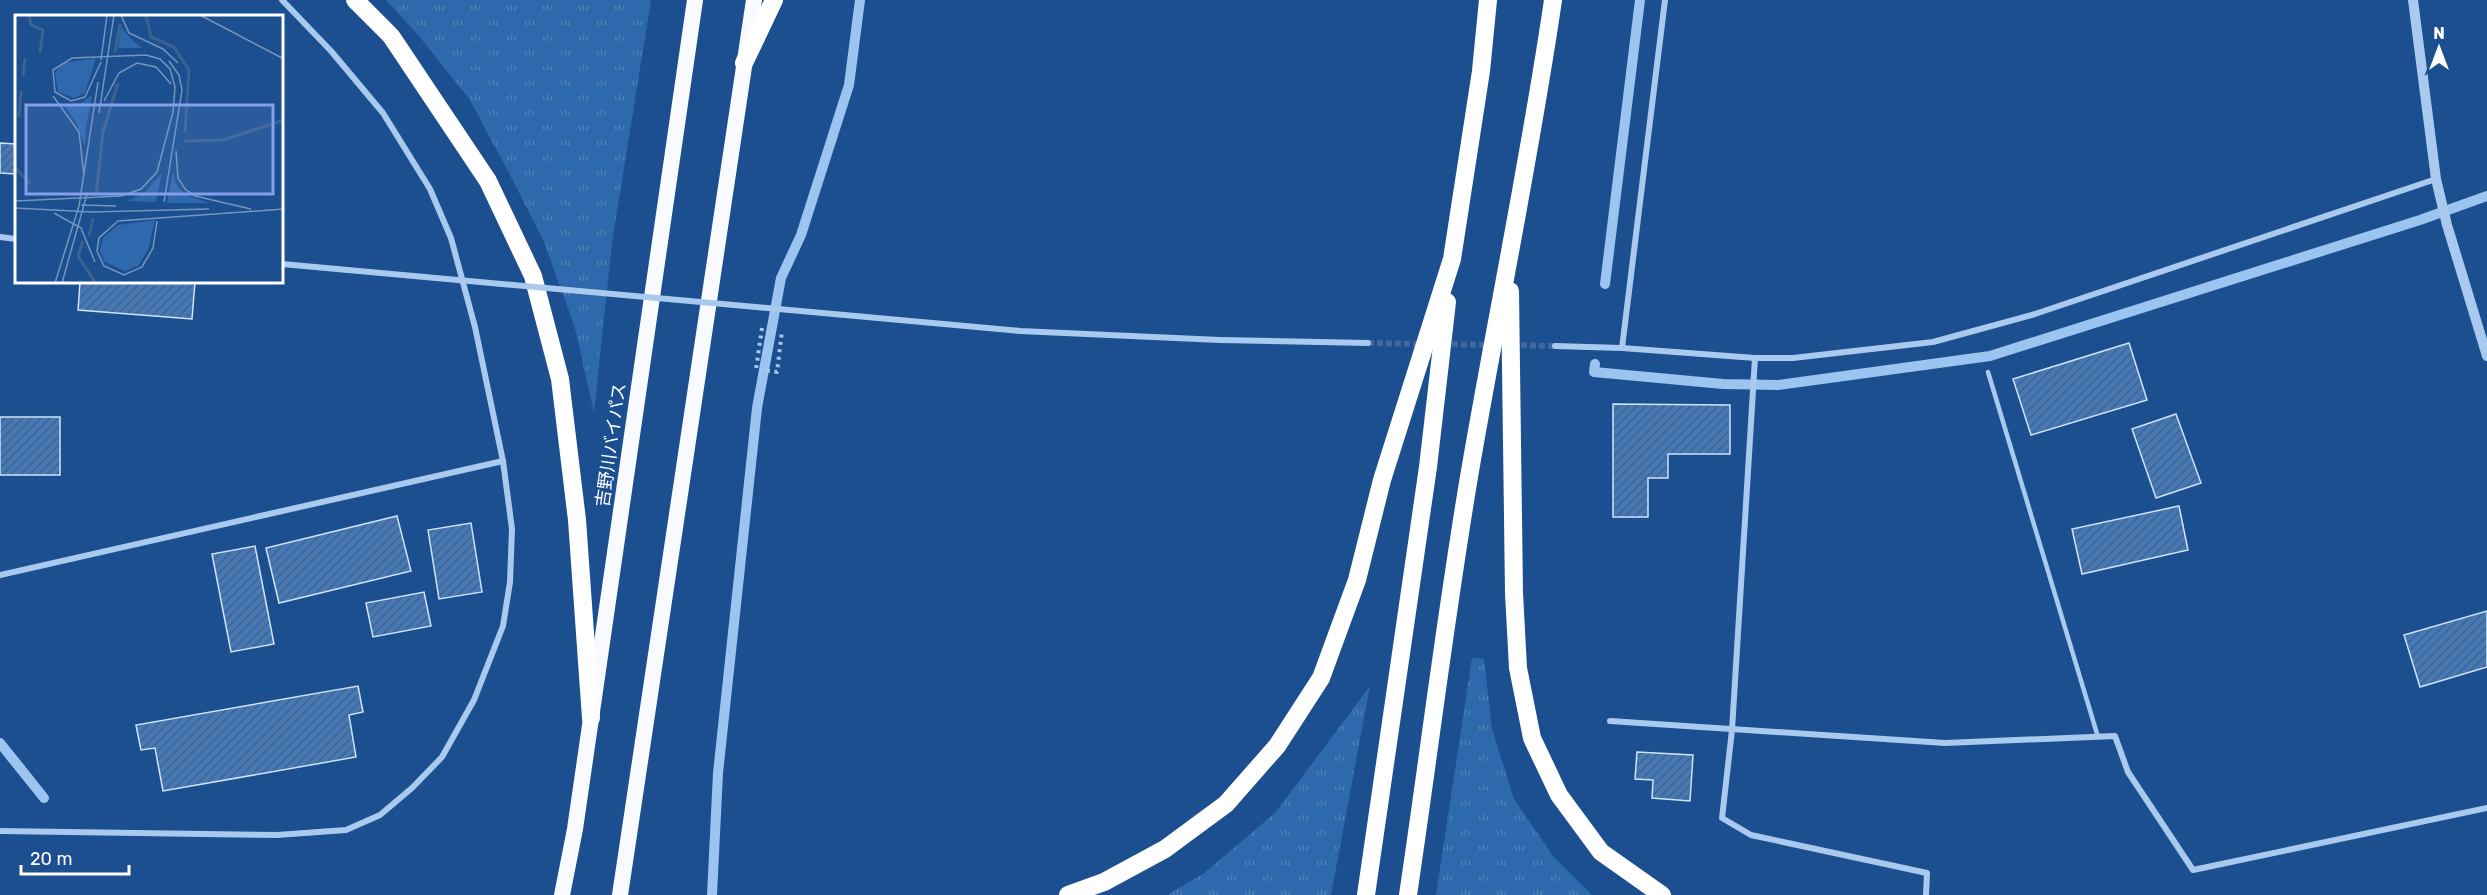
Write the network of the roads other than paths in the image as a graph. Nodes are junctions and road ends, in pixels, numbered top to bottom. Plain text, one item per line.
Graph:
1 (282, 0) edge
2 (355, 0) edge
3 (696, 0) edge
4 (754, 0) edge
5 (774, 0) edge
6 (1488, 0) edge
7 (1553, 0) edge
8 (1665, 0) edge
9 (2413, 0) edge
10 (744, 63) junction
11 (2436, 178) junction
12 (0, 237) edge
13 (15, 239) edge
14 (1509, 247) junction
15 (1452, 260) junction
16 (284, 264) edge
17 (1368, 343) tunnel mouth
18 (1555, 346) tunnel mouth
19 (1622, 348) junction
20 (2487, 356) edge
21 (1755, 358) junction
22 (1988, 372) dead end
23 (503, 461) junction
24 (0, 575) edge
25 (591, 717) junction
26 (1610, 721) dead end
27 (1732, 730) junction
28 (2098, 737) junction
29 (2487, 808) edge
30 (0, 831) edge
31 (562, 895) edge
32 (620, 895) edge
33 (1068, 895) edge
34 (1366, 895) edge
35 (1408, 895) edge
36 (1662, 895) edge
37 (1926, 895) edge

1 - 23 street
2 - 25 highway
3 - 25 highway, 吉野川バイパス
4 - 10 highway
5 - 10 highway
6 - 15 highway
7 - 14 highway
8 - 19 street
9 - 11 street
10 - 32 highway
11 - 20 street
11 - 21 street
12 - 13 street
14 - 35 highway
14 - 36 highway
15 - 33 highway
15 - 34 highway
16 - 17 street, bridge
18 - 19 street
19 - 21 street
21 - 27 street
22 - 28 lane
23 - 24 street
23 - 30 street
25 - 31 highway, 吉野川バイパス
26 - 27 street
27 - 28 street
27 - 37 street
28 - 29 street

